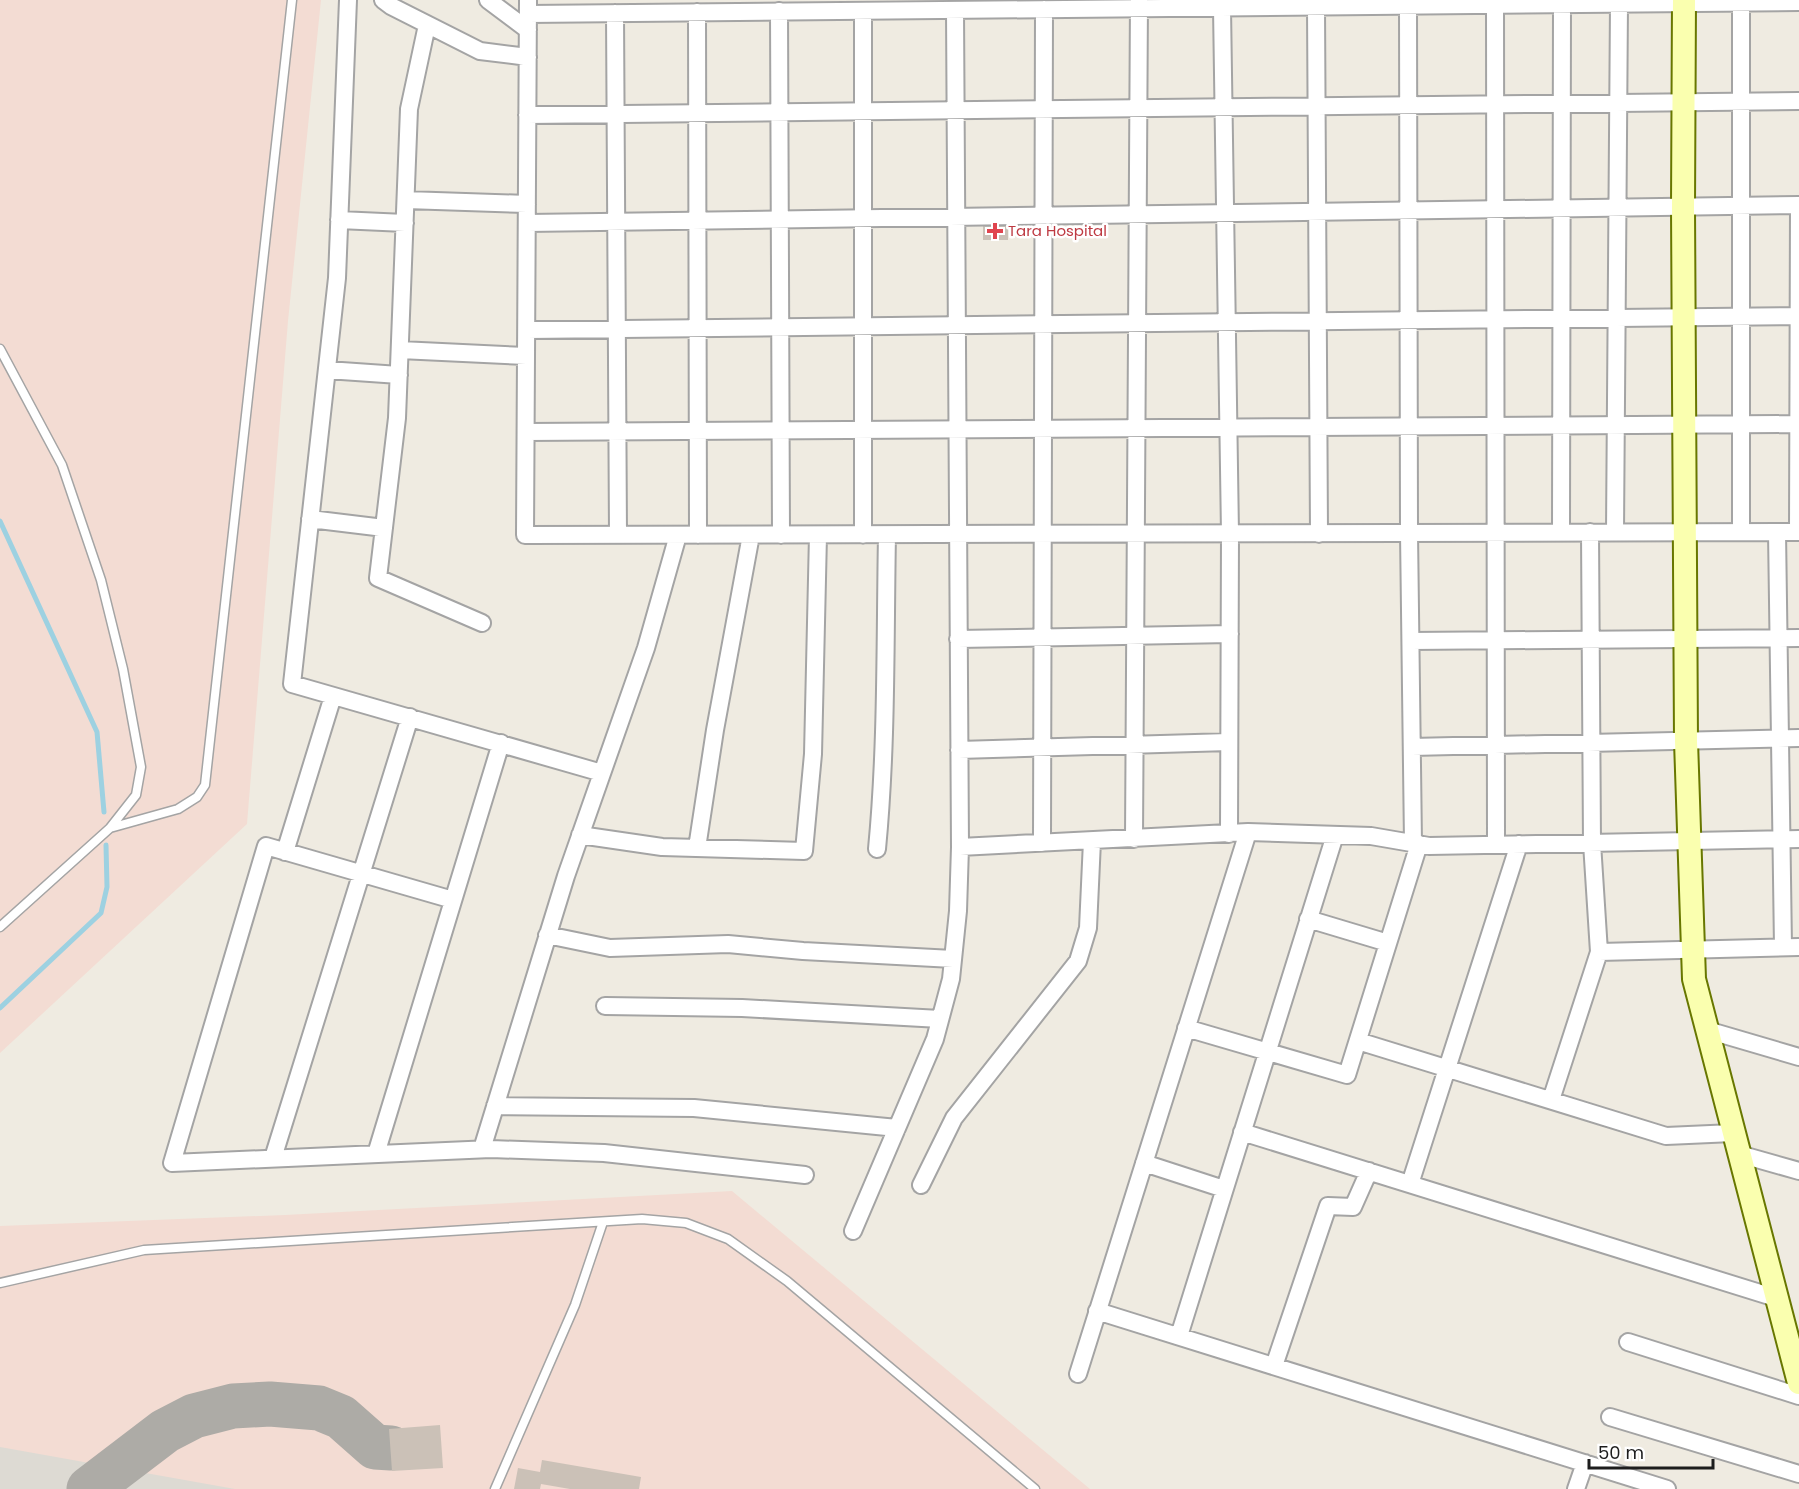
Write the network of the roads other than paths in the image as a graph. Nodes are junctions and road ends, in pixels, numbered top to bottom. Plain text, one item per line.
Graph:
1 (292, 0) edge
2 (348, 0) edge
3 (383, 0) edge
4 (488, 0) edge
5 (1684, 2) edge
6 (1799, 2) edge
7 (1495, 3) edge
8 (1741, 3) junction
9 (1139, 4) edge
10 (1562, 4) junction
11 (1619, 4) junction
12 (644, 6) edge
13 (1408, 6) junction
14 (1316, 7) junction
15 (1222, 8) junction
16 (1044, 9) junction
17 (955, 10) junction
18 (779, 11) junction
19 (863, 11) junction
20 (697, 12) junction
21 (615, 13) junction
22 (528, 15) edge
23 (427, 25) junction
24 (528, 57) junction
25 (1741, 101) junction
26 (1799, 101) edge
27 (1683, 102) junction
28 (1618, 103) junction
29 (1495, 104) junction
30 (1562, 104) junction
31 (1408, 105) junction
32 (1316, 106) junction
33 (1224, 107) junction
34 (1139, 108) junction
35 (1044, 109) junction
36 (955, 110) junction
37 (863, 111) junction
38 (779, 112) junction
39 (697, 113) junction
40 (616, 114) junction
41 (528, 115) junction
42 (406, 200) junction
43 (527, 204) junction
44 (1741, 206) junction
45 (1799, 206) edge
46 (1617, 207) junction
47 (1683, 207) junction
48 (1562, 208) junction
49 (1495, 209) junction
50 (1408, 210) junction
51 (1317, 212) junction
52 (1226, 213) junction
53 (1138, 214) junction
54 (955, 216) junction
55 (1043, 216) junction
56 (863, 218) junction
57 (780, 219) junction
58 (339, 220) junction
59 (697, 220) junction
60 (616, 221) junction
61 (527, 222) junction
62 (405, 223) junction
63 (1741, 316) junction
64 (1799, 316) edge
65 (1683, 317) junction
66 (1562, 318) junction
67 (1617, 318) junction
68 (1495, 319) junction
69 (1409, 320) junction
70 (1318, 321) junction
71 (1227, 322) junction
72 (1137, 323) junction
73 (1043, 324) junction
74 (956, 325) junction
75 (863, 326) junction
76 (780, 327) junction
77 (697, 328) junction
78 (617, 329) junction
79 (526, 330) junction
80 (0, 349) edge
81 (400, 350) junction
82 (526, 356) junction
83 (327, 370) junction
84 (399, 375) junction
85 (1799, 424) edge
86 (1616, 425) junction
87 (1684, 425) junction
88 (1741, 425) junction
89 (1496, 426) junction
90 (1561, 426) junction
91 (1318, 427) junction
92 (1409, 427) junction
93 (1137, 428) junction
94 (1229, 428) junction
95 (956, 429) junction
96 (1043, 429) junction
97 (781, 430) junction
98 (863, 430) junction
99 (617, 431) junction
100 (698, 431) junction
101 (526, 432) junction
102 (310, 519) junction
103 (384, 528) junction
104 (1685, 531) junction
105 (1562, 532) junction
106 (1590, 532) junction
107 (1615, 532) junction
108 (1741, 532) junction
109 (1777, 532) junction
110 (1799, 532) edge
111 (1409, 533) junction
112 (1496, 533) junction
113 (1230, 534) junction
114 (1319, 534) junction
115 (618, 535) junction
116 (678, 535) junction
117 (698, 535) junction
118 (751, 535) junction
119 (781, 535) junction
120 (818, 535) junction
121 (863, 535) junction
122 (887, 535) junction
123 (957, 535) junction
124 (1043, 535) junction
125 (1136, 535) junction
126 (482, 623) dead end
127 (1230, 634) junction
128 (1135, 636) junction
129 (1042, 637) junction
130 (1799, 638) edge
131 (958, 639) junction
132 (1685, 639) junction
133 (1778, 639) junction
134 (1591, 640) junction
135 (1411, 641) junction
136 (1496, 641) junction
137 (333, 696) junction
138 (410, 717) junction
139 (1799, 738) edge
140 (1779, 739) junction
141 (1686, 741) junction
142 (1229, 742) junction
143 (501, 743) junction
144 (1592, 743) junction
145 (1134, 745) junction
146 (1496, 746) junction
147 (1412, 747) junction
148 (1042, 748) junction
149 (959, 750) junction
150 (602, 773) junction
151 (110, 828) junction
152 (1248, 832) junction
153 (1229, 834) junction
154 (1335, 835) junction
155 (580, 836) junction
156 (1134, 839) junction
157 (1780, 839) junction
158 (1799, 839) edge
159 (1092, 841) junction
160 (1689, 841) junction
161 (1042, 843) junction
162 (1592, 843) junction
163 (1416, 844) junction
164 (1519, 844) junction
165 (1496, 845) junction
166 (960, 847) junction
167 (697, 848) junction
168 (878, 849) dead end
169 (285, 852) junction
170 (362, 874) junction
171 (453, 900) junction
172 (1308, 919) junction
173 (0, 927) edge
174 (547, 935) junction
175 (1388, 944) junction
176 (1791, 947) edge
177 (1692, 950) junction
178 (1599, 952) junction
179 (953, 959) junction
180 (605, 1006) dead end
181 (940, 1018) junction
182 (1186, 1028) junction
183 (1707, 1030) junction
184 (1358, 1041) junction
185 (1267, 1052) junction
186 (1799, 1057) edge
187 (1447, 1068) junction
188 (1551, 1100) junction
189 (495, 1106) junction
190 (897, 1128) junction
191 (1242, 1132) junction
192 (1736, 1143) junction
193 (482, 1149) junction
194 (376, 1154) junction
195 (273, 1158) junction
196 (1144, 1163) junction
197 (1369, 1171) junction
198 (1799, 1172) edge
199 (805, 1175) dead end
200 (1410, 1184) junction
201 (921, 1185) dead end
202 (1224, 1190) junction
203 (603, 1222) junction
204 (853, 1231) dead end
205 (0, 1283) edge
206 (1776, 1298) junction
207 (1098, 1311) junction
208 (1179, 1336) junction
209 (1628, 1342) dead end
210 (1274, 1366) junction
211 (1078, 1374) dead end
212 (1799, 1383) edge
213 (1799, 1396) edge
214 (1610, 1417) dead end
215 (1585, 1463) junction
216 (1799, 1474) edge
217 (495, 1489) edge
218 (1035, 1489) edge
219 (1576, 1489) edge
220 (1667, 1489) edge

1 - 151 lane
2 - 58 street
3 - 23 street
4 - 22 street
5 - 8 street
5 - 11 street
5 - 27 street
6 - 8 street
7 - 10 street
7 - 13 street
7 - 29 street
8 - 25 street
9 - 15 street
9 - 16 street
9 - 34 street
10 - 11 street
10 - 30 street
11 - 28 street
12 - 20 street
12 - 21 street
13 - 14 street
13 - 31 street
14 - 15 street
14 - 32 street
15 - 33 street
16 - 17 street
16 - 35 street
17 - 19 street
17 - 36 street
18 - 19 street
18 - 20 street
18 - 38 street
19 - 37 street
20 - 39 street
21 - 22 street
21 - 40 street
22 - 24 street
23 - 24 street
23 - 42 street
24 - 41 street
25 - 26 street
25 - 27 street
25 - 44 street
27 - 28 street
27 - 47 street
28 - 30 street
28 - 46 street
29 - 30 street
29 - 31 street
29 - 49 street
30 - 48 street
31 - 32 street
31 - 50 street
32 - 33 street
32 - 51 street
33 - 34 street
33 - 52 street
34 - 35 street
34 - 53 street
35 - 36 street
35 - 55 street
36 - 37 street
36 - 54 street
37 - 38 street
37 - 56 street
38 - 39 street
38 - 57 street
39 - 40 street
39 - 59 street
40 - 41 street
40 - 60 street
41 - 43 street
42 - 43 street
42 - 62 street
43 - 61 street
44 - 45 street
44 - 47 street
44 - 63 street
45 - 64 street
46 - 47 street
46 - 48 street
46 - 67 street
47 - 65 street
48 - 49 street
48 - 66 street
49 - 50 street
49 - 68 street
50 - 51 street
50 - 69 street
51 - 52 street
51 - 70 street
52 - 53 street
52 - 71 street
53 - 55 street
53 - 72 street
54 - 55 street
54 - 56 street
54 - 74 street
55 - 73 street
56 - 57 street
56 - 75 street
57 - 59 street
57 - 76 street
58 - 62 street
58 - 83 street
59 - 60 street
59 - 77 street
60 - 61 street
60 - 78 street
61 - 79 street
62 - 81 street
63 - 64 street
63 - 65 street
63 - 88 street
64 - 85 street
65 - 67 street
65 - 87 street
66 - 67 street
66 - 68 street
66 - 90 street
67 - 86 street
68 - 69 street
68 - 89 street
69 - 70 street
69 - 92 street
70 - 71 street
70 - 91 street
71 - 72 street
71 - 94 street
72 - 73 street
72 - 93 street
73 - 74 street
73 - 96 street
74 - 75 street
74 - 95 street
75 - 76 street
75 - 98 street
76 - 77 street
76 - 97 street
77 - 78 street
77 - 100 street
78 - 79 street
78 - 99 street
79 - 82 street
80 - 151 lane
81 - 82 street
81 - 84 street
82 - 101 street
83 - 84 street
83 - 102 street
84 - 103 street
85 - 88 street
85 - 110 street
86 - 87 street
86 - 90 street
86 - 107 street
87 - 88 street
87 - 104 street
88 - 108 street
89 - 90 street
89 - 92 street
89 - 112 street
90 - 105 street
91 - 92 street
91 - 94 street
91 - 114 street
92 - 111 street
93 - 94 street
93 - 96 street
93 - 125 street
94 - 113 street
95 - 96 street
95 - 98 street
95 - 123 street
96 - 124 street
97 - 98 street
97 - 100 street
97 - 119 street
98 - 121 street
99 - 100 street
99 - 101 street
99 - 115 street
100 - 117 street
101 - 115 street
102 - 103 street
102 - 137 street
103 - 126 street
104 - 107 street
104 - 108 street
104 - 132 street
105 - 106 street
105 - 112 street
106 - 107 street
106 - 134 street
108 - 109 street
109 - 110 street
109 - 133 street
111 - 112 street
111 - 114 street
111 - 135 street
112 - 136 street
113 - 114 street
113 - 125 street
113 - 127 street
115 - 116 street
116 - 117 street
116 - 150 street
117 - 118 street
118 - 119 street
118 - 167 street
119 - 120 street
120 - 121 street
120 - 167 street
121 - 122 street
122 - 123 street
122 - 168 street
123 - 124 street
123 - 131 street
124 - 125 street
124 - 129 street
125 - 128 street
127 - 128 street
127 - 142 street
128 - 129 street
128 - 145 street
129 - 131 street
129 - 148 street
130 - 133 street
131 - 149 street
132 - 133 street
132 - 134 street
132 - 141 street
133 - 140 street
134 - 136 street
134 - 144 street
135 - 136 street
135 - 147 street
136 - 146 street
137 - 138 street
137 - 169 street
138 - 143 street
138 - 170 street
139 - 140 street
140 - 141 street
140 - 157 street
141 - 144 street
141 - 160 street
142 - 145 street
142 - 153 street
143 - 150 street
143 - 171 street
144 - 146 street
144 - 162 street
145 - 148 street
145 - 156 street
146 - 147 street
146 - 165 street
147 - 163 street
148 - 149 street
148 - 161 street
149 - 166 street
150 - 155 street
151 - 173 lane
152 - 153 street
152 - 154 street
152 - 182 street
153 - 156 street
154 - 163 street
154 - 172 street
155 - 167 street
155 - 174 street
156 - 159 street
157 - 158 street
157 - 160 street
157 - 176 street
159 - 161 street
159 - 201 street
160 - 162 street
160 - 177 street
161 - 166 street
162 - 164 street
162 - 178 street
163 - 165 street
163 - 175 street
164 - 165 street
164 - 187 street
166 - 179 street
169 - 170 street
169 - 195 street
170 - 171 street
170 - 195 street
171 - 194 street
172 - 175 street
172 - 185 street
174 - 179 street
174 - 189 street
175 - 184 street
176 - 177 street
177 - 178 street
177 - 183 street
178 - 188 street
179 - 181 street
180 - 181 street
181 - 190 street
182 - 185 street
182 - 196 street
183 - 186 street
183 - 192 street
184 - 185 street
184 - 187 street
185 - 191 street
187 - 188 street
187 - 200 street
188 - 192 street
189 - 190 street
189 - 193 street
190 - 204 street
191 - 197 street
191 - 202 street
192 - 198 street
192 - 206 street
193 - 194 street
193 - 199 street
194 - 195 street
196 - 202 street
196 - 207 street
197 - 200 street
197 - 210 street
200 - 206 street
202 - 208 street
203 - 205 lane
203 - 217 lane
203 - 218 lane
206 - 212 street
207 - 208 street
207 - 211 street
208 - 210 street
209 - 213 street
210 - 215 street
214 - 216 street
215 - 219 street
215 - 220 street

